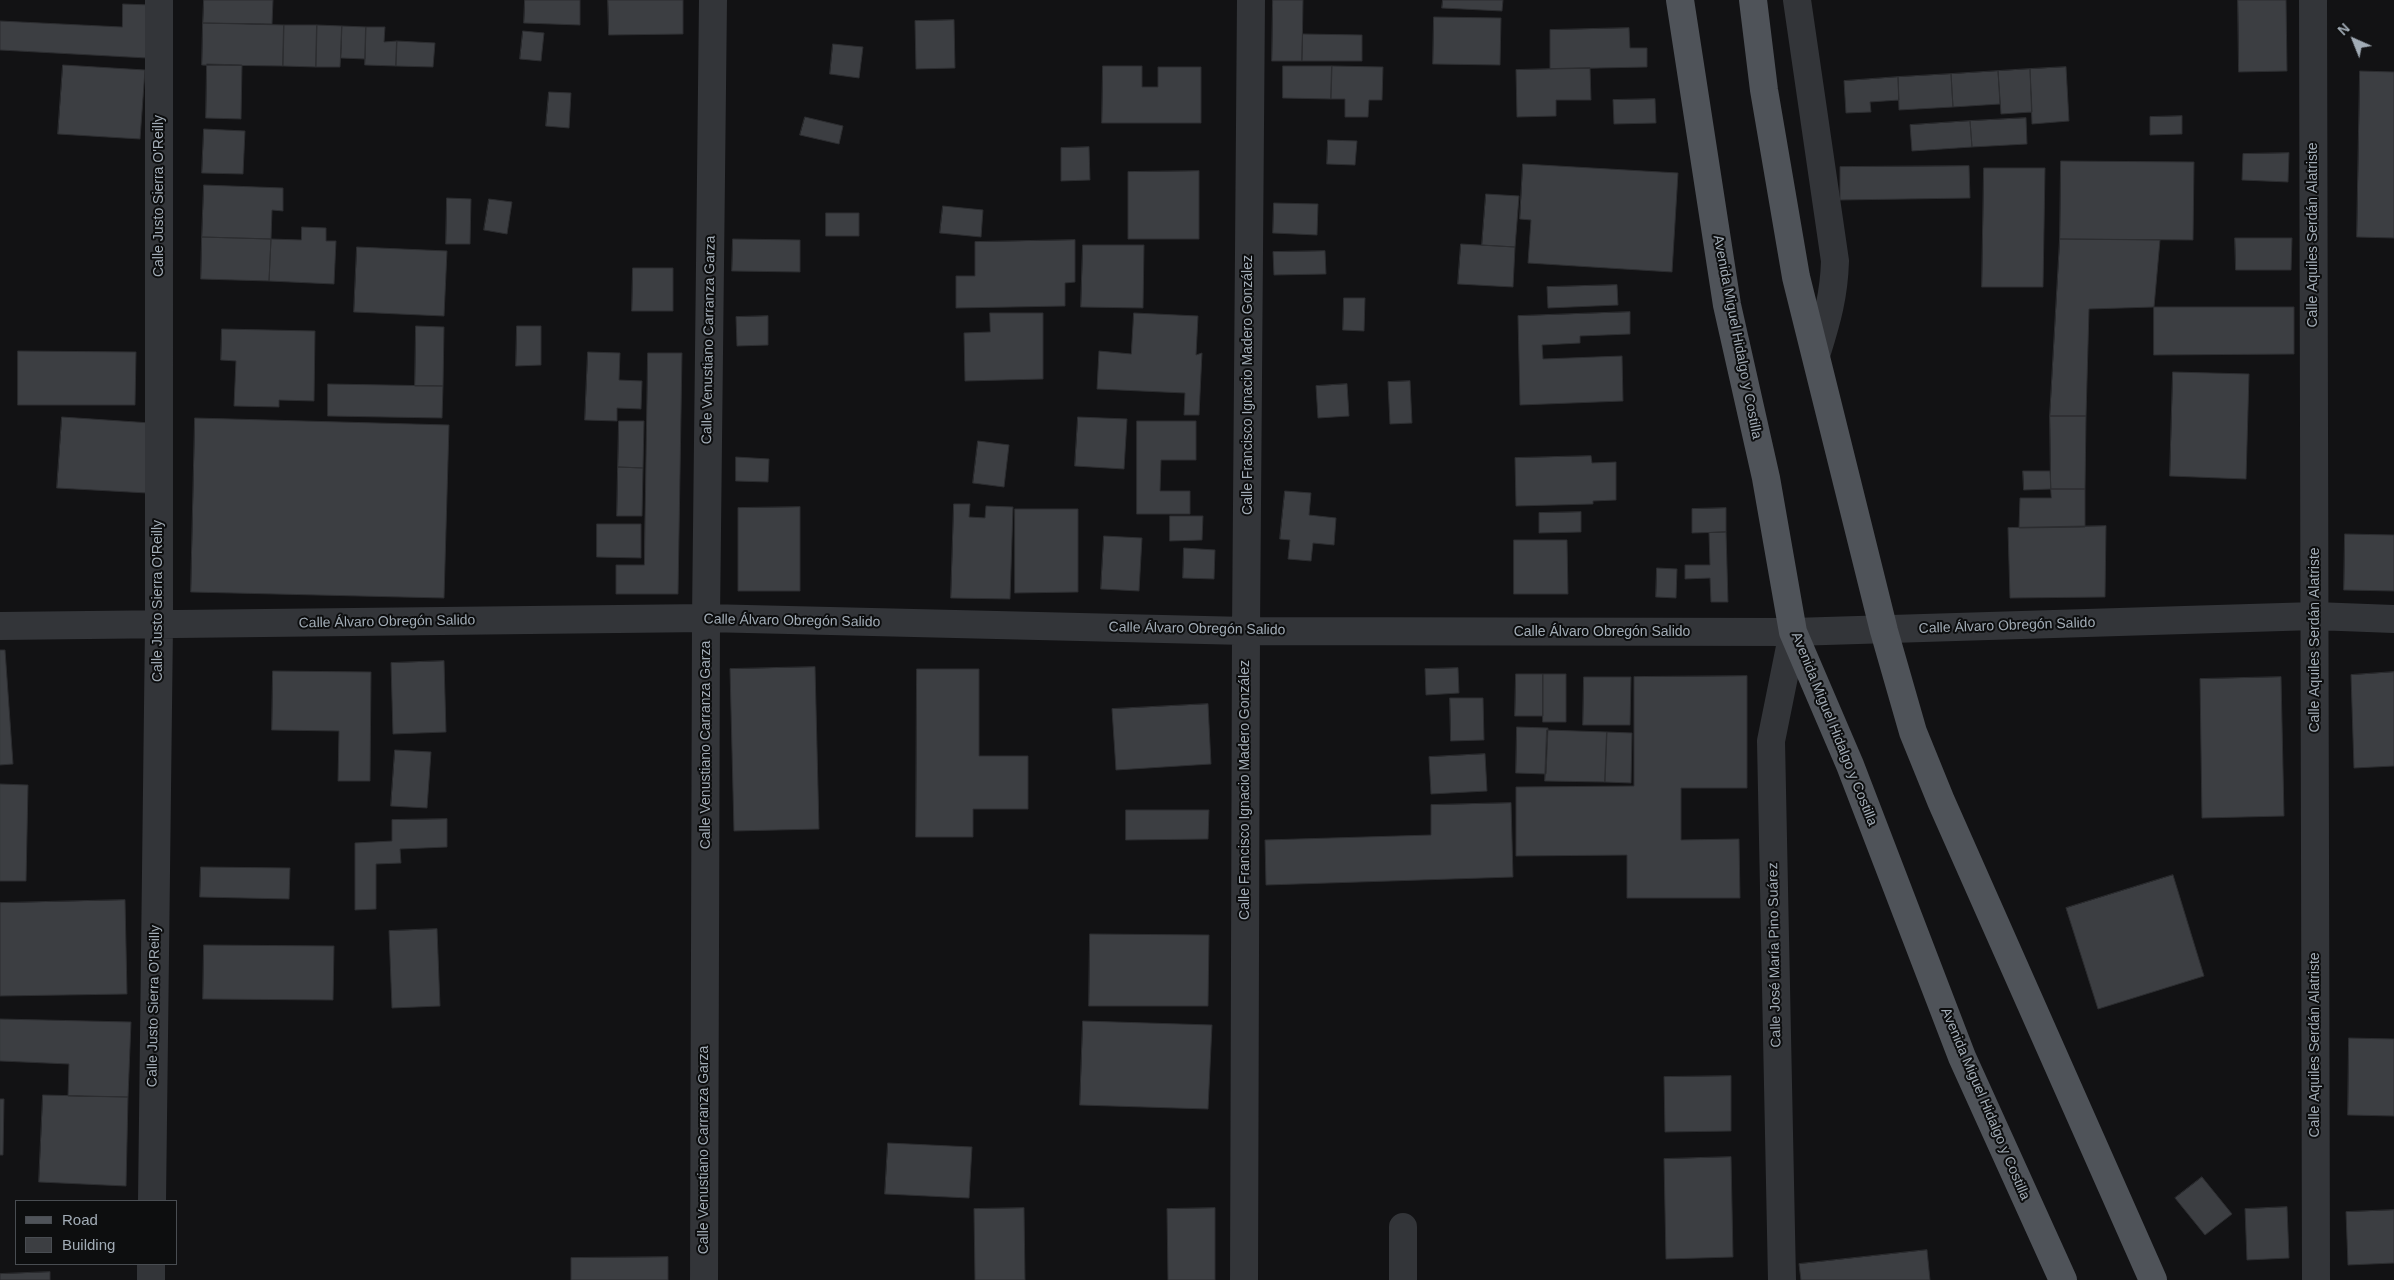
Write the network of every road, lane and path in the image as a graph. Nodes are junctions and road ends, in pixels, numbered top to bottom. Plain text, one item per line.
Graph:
1 (159, 0) edge
2 (713, 0) edge
3 (1251, 0) edge
4 (1680, 0) edge
5 (1753, 0) edge
6 (1797, 0) edge
7 (2313, 0) edge
8 (1817, 352) junction
9 (2315, 616) junction
10 (706, 618) junction
11 (2394, 619) edge
12 (159, 625) junction
13 (0, 626) edge
14 (1246, 631) junction
15 (1884, 631) junction
16 (1793, 632) junction
17 (152, 1200) edge
18 (1403, 1227) dead end
19 (151, 1265) edge
20 (151, 1280) edge
21 (704, 1280) edge
22 (1244, 1280) edge
23 (1403, 1280) edge
24 (1782, 1280) edge
25 (2063, 1280) edge
26 (2153, 1280) edge
27 (2316, 1280) edge

1 - 12 street, Calle Justo Sierra O'Reilly
2 - 10 street, Calle Venustiano Carranza Garza
3 - 14 street, Calle Francisco Ignacio Madero González
4 - 16 main road, Avenida Miguel Hidalgo y Costilla
5 - 8 main road
6 - 8 street
7 - 9 street, Calle Aquiles Serdán Alatriste
8 - 15 main road
9 - 11 street, Calle Álvaro Obregón Salido
9 - 15 street, Calle Álvaro Obregón Salido
9 - 27 street, Calle Aquiles Serdán Alatriste
10 - 12 street, Calle Álvaro Obregón Salido
10 - 14 street, Calle Álvaro Obregón Salido
10 - 21 street, Calle Venustiano Carranza Garza
12 - 13 street, Calle Álvaro Obregón Salido
12 - 17 street, Calle Justo Sierra O'Reilly
14 - 16 street, Calle Álvaro Obregón Salido
14 - 22 street, Calle Francisco Ignacio Madero González
15 - 16 street, Calle Álvaro Obregón Salido
15 - 26 main road
16 - 24 street, Calle José María Pino Suárez
16 - 25 main road, Avenida Miguel Hidalgo y Costilla
18 - 23 street
19 - 20 street

